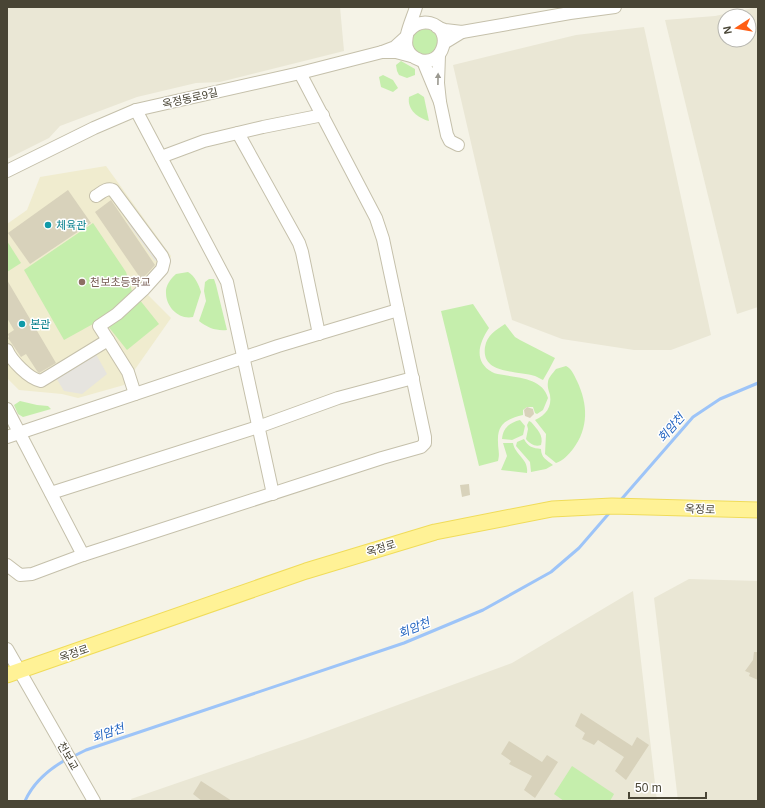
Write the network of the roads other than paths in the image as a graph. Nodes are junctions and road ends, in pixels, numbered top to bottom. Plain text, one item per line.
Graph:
1 (418, 7) edge
2 (615, 7) edge
3 (434, 25) junction
4 (462, 32) junction
5 (407, 34) junction
6 (444, 44) junction
7 (382, 52) junction
8 (440, 55) junction
9 (412, 56) junction
10 (423, 61) junction
11 (300, 73) junction
12 (440, 102) junction
13 (136, 110) junction
14 (323, 115) junction
15 (238, 133) junction
16 (458, 145) dead end
17 (161, 157) junction
18 (7, 171) edge
19 (96, 196) dead end
20 (398, 310) junction
21 (319, 334) junction
22 (108, 340) junction
23 (7, 350) edge
24 (243, 358) junction
25 (413, 378) junction
26 (135, 394) junction
27 (7, 409) edge
28 (258, 427) junction
29 (13, 435) edge
30 (51, 493) junction
31 (273, 494) junction
32 (758, 510) edge
33 (83, 554) junction
34 (7, 565) edge
35 (7, 649) edge
36 (13, 673) edge
37 (94, 801) edge

1 - 3 street
1 - 5 street
2 - 4 street
3 - 4 street
3 - 5 street
3 - 6 street
4 - 6 street
5 - 7 street
5 - 9 street
6 - 8 street
7 - 9 street
7 - 11 street, 옥정동로9길
8 - 10 street
12 -> 8 street
9 - 10 street
10 - 12 street
11 - 13 street, 옥정동로9길
11 - 14 street
12 - 16 street
13 - 17 street
13 - 18 street, 옥정동로9길
14 - 15 street
14 - 20 street
15 - 17 street
15 - 21 street
17 - 24 street
19 - 22 street
20 - 21 street
20 - 25 street
21 - 24 street
22 - 23 street
22 - 26 street
24 - 26 street
24 - 28 street
25 - 28 street
25 - 31 street
26 - 29 street
27 - 29 street
28 - 30 street
28 - 31 street
29 - 30 street
30 - 33 street
31 - 33 street
32 - 36 main road, 옥정로
33 - 34 street
35 - 36 street
36 - 37 street, 천보교

